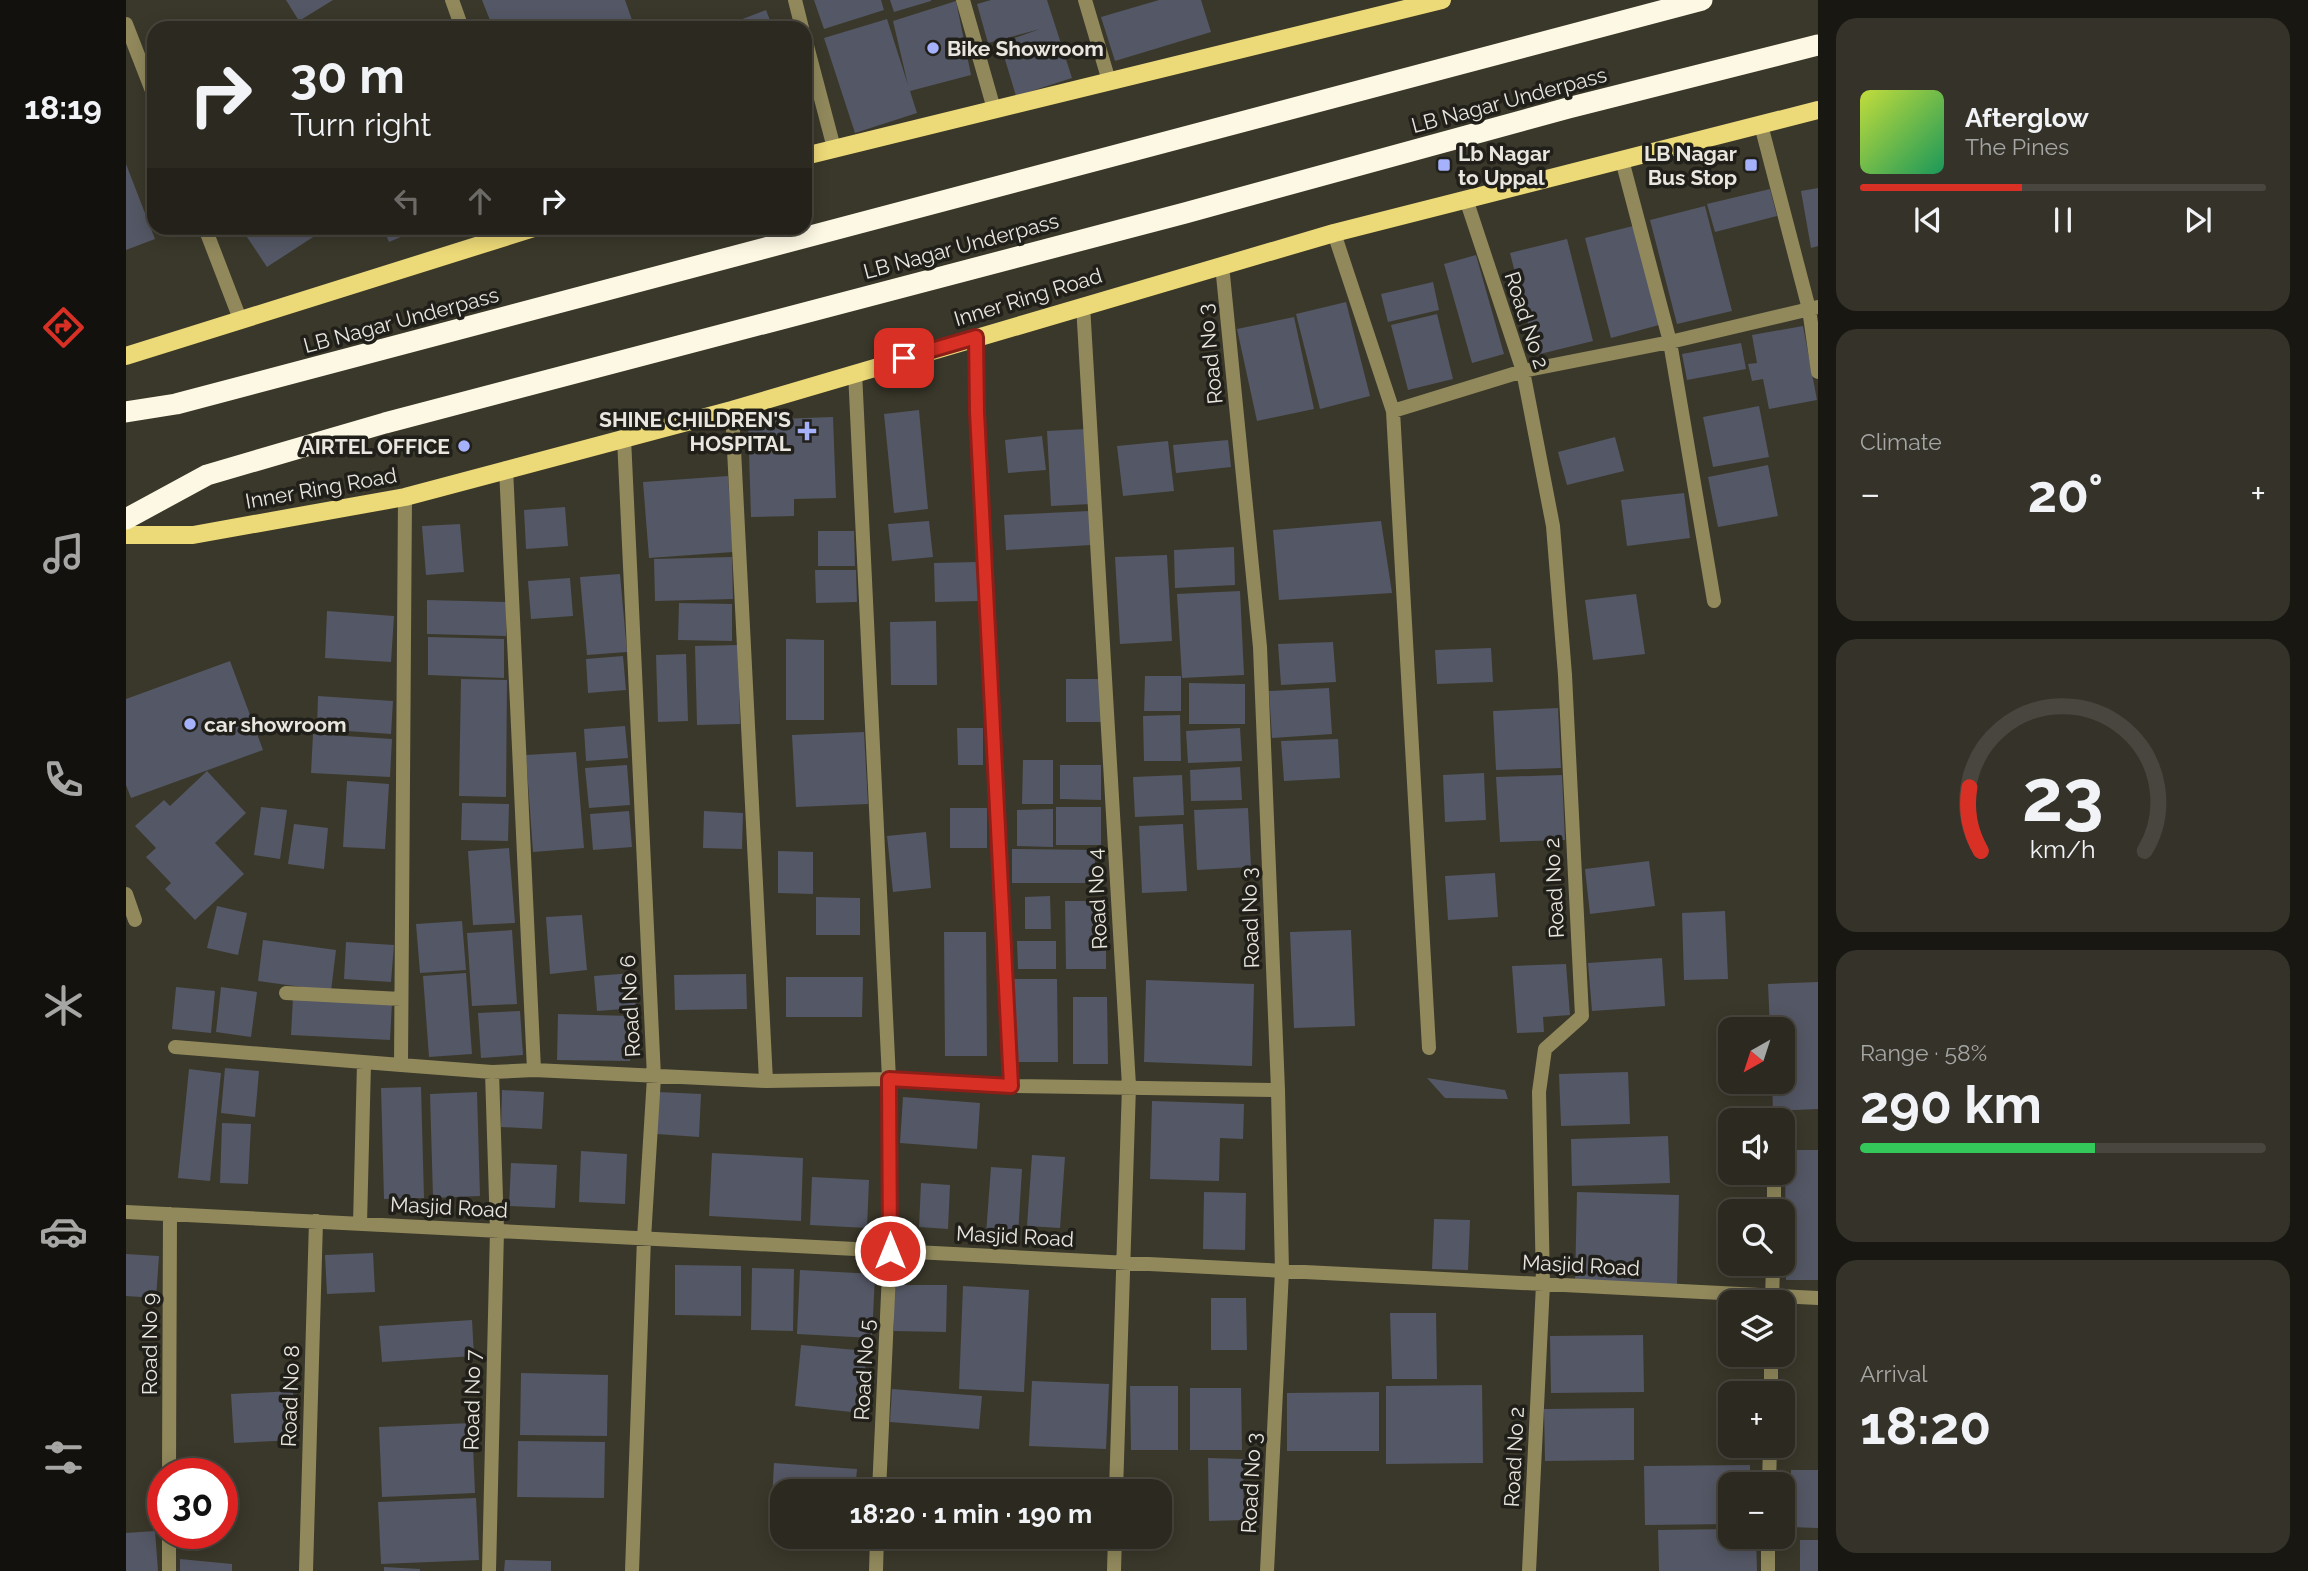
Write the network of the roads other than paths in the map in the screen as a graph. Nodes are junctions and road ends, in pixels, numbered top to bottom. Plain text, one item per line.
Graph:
1 (452, 0) edge
2 (795, 0) edge
3 (963, 0) edge
4 (1085, 0) edge
5 (1442, 0) edge
6 (1702, 0) edge
7 (460, 21) edge
8 (800, 21) edge
9 (126, 24) edge
10 (1818, 45) edge
11 (812, 65) edge
12 (147, 78) edge
13 (1109, 81) junction
14 (994, 109) junction
15 (1818, 110) edge
16 (1760, 125) junction
17 (834, 148) junction
18 (812, 154) edge
19 (1622, 160) junction
20 (1466, 199) junction
21 (1334, 233) junction
22 (208, 235) edge
23 (511, 235) edge
24 (1222, 265) junction
25 (1083, 305) junction
26 (1813, 308) edge
27 (240, 318) junction
28 (976, 337) junction
29 (1670, 342) junction
30 (126, 356) edge
31 (1523, 371) junction
32 (855, 372) junction
33 (1818, 372) edge
34 (732, 410) junction
35 (1393, 411) junction
36 (126, 412) edge
37 (624, 438) junction
38 (506, 468) junction
39 (405, 497) junction
40 (126, 519) edge
41 (126, 535) edge
42 (1714, 601) dead end
43 (126, 894) edge
44 (135, 920) dead end
45 (286, 993) dead end
46 (401, 999) junction
47 (175, 1047) dead end
48 (1429, 1048) dead end
49 (364, 1063) junction
50 (401, 1065) junction
51 (534, 1070) junction
52 (492, 1072) junction
53 (654, 1077) junction
54 (889, 1079) junction
55 (766, 1081) junction
56 (1011, 1086) junction
57 (1129, 1086) junction
58 (1278, 1090) junction
59 (126, 1212) edge
60 (170, 1214) junction
61 (316, 1222) junction
62 (360, 1224) junction
63 (497, 1230) junction
64 (644, 1238) junction
65 (890, 1251) junction
66 (1123, 1262) junction
67 (1282, 1271) junction
68 (1543, 1284) junction
69 (1718, 1295) edge
70 (1795, 1298) edge
71 (1818, 1298) edge
72 (169, 1458) edge
73 (880, 1479) edge
74 (1116, 1479) edge
75 (169, 1549) edge
76 (877, 1549) edge
77 (1115, 1549) edge
78 (1768, 1549) edge
79 (169, 1571) edge
80 (306, 1571) edge
81 (489, 1571) edge
82 (632, 1571) edge
83 (876, 1571) edge
84 (1114, 1571) edge
85 (1267, 1571) edge
86 (1530, 1571) edge
87 (1768, 1571) edge

1 - 7 street
2 - 8 street
3 - 14 street
4 - 13 street
5 - 13 main road
6 - 36 highway, LB Nagar Underpass
9 - 12 street
10 - 40 highway, LB Nagar Underpass
11 - 17 street
13 - 14 main road
14 - 17 main road
15 - 16 main road, Inner Ring Road
16 - 19 main road, Inner Ring Road
16 - 26 street
17 - 18 main road
19 - 20 main road, Inner Ring Road
19 - 29 street
20 - 21 main road, Inner Ring Road
20 - 31 street, Road No 2
21 - 24 main road, Inner Ring Road
21 - 35 street
22 - 27 street
23 - 27 main road
24 - 25 main road, Inner Ring Road
24 - 58 street, Road No 3
25 - 28 main road, Inner Ring Road
25 - 57 street, Road No 4
26 - 29 street
26 - 33 street
27 - 30 main road
28 - 32 main road, Inner Ring Road
28 - 56 street
29 - 31 street
29 - 42 street
31 - 35 street
31 - 68 street, Road No 2
32 - 34 main road, Inner Ring Road
32 - 54 street, Road No 5
34 - 37 main road, Inner Ring Road
34 - 55 street
35 - 48 street
37 - 38 main road, Inner Ring Road
37 - 53 street, Road No 6
38 - 39 main road, Inner Ring Road
38 - 51 street
39 - 41 main road, Inner Ring Road
39 - 46 street
43 - 44 street
45 - 46 street
46 - 50 street
47 - 49 street
49 - 50 street
49 - 62 street
50 - 52 street
51 - 52 street
51 - 53 street
52 - 63 street, Road No 7
53 - 55 street
53 - 64 street, Road No 6
54 - 55 street
54 - 56 street
54 - 65 street, Road No 5
56 - 57 street
57 - 58 street
57 - 66 street, Road No 4
58 - 67 street, Road No 3
59 - 60 street, Masjid Road
60 - 61 street, Masjid Road
60 - 72 street, Road No 9
61 - 62 street, Masjid Road
61 - 80 street, Road No 8
62 - 63 street, Masjid Road
63 - 64 street, Masjid Road
63 - 81 street, Road No 7
64 - 65 street, Masjid Road
64 - 82 street, Road No 6
65 - 66 street, Masjid Road
65 - 73 street, Road No 5
66 - 67 street, Masjid Road
66 - 74 street, Road No 4
67 - 68 street, Masjid Road
67 - 85 street, Road No 3
68 - 69 street, Masjid Road
68 - 86 street, Road No 2
70 - 71 street, Masjid Road
75 - 79 street
76 - 83 street
77 - 84 street
78 - 87 street

